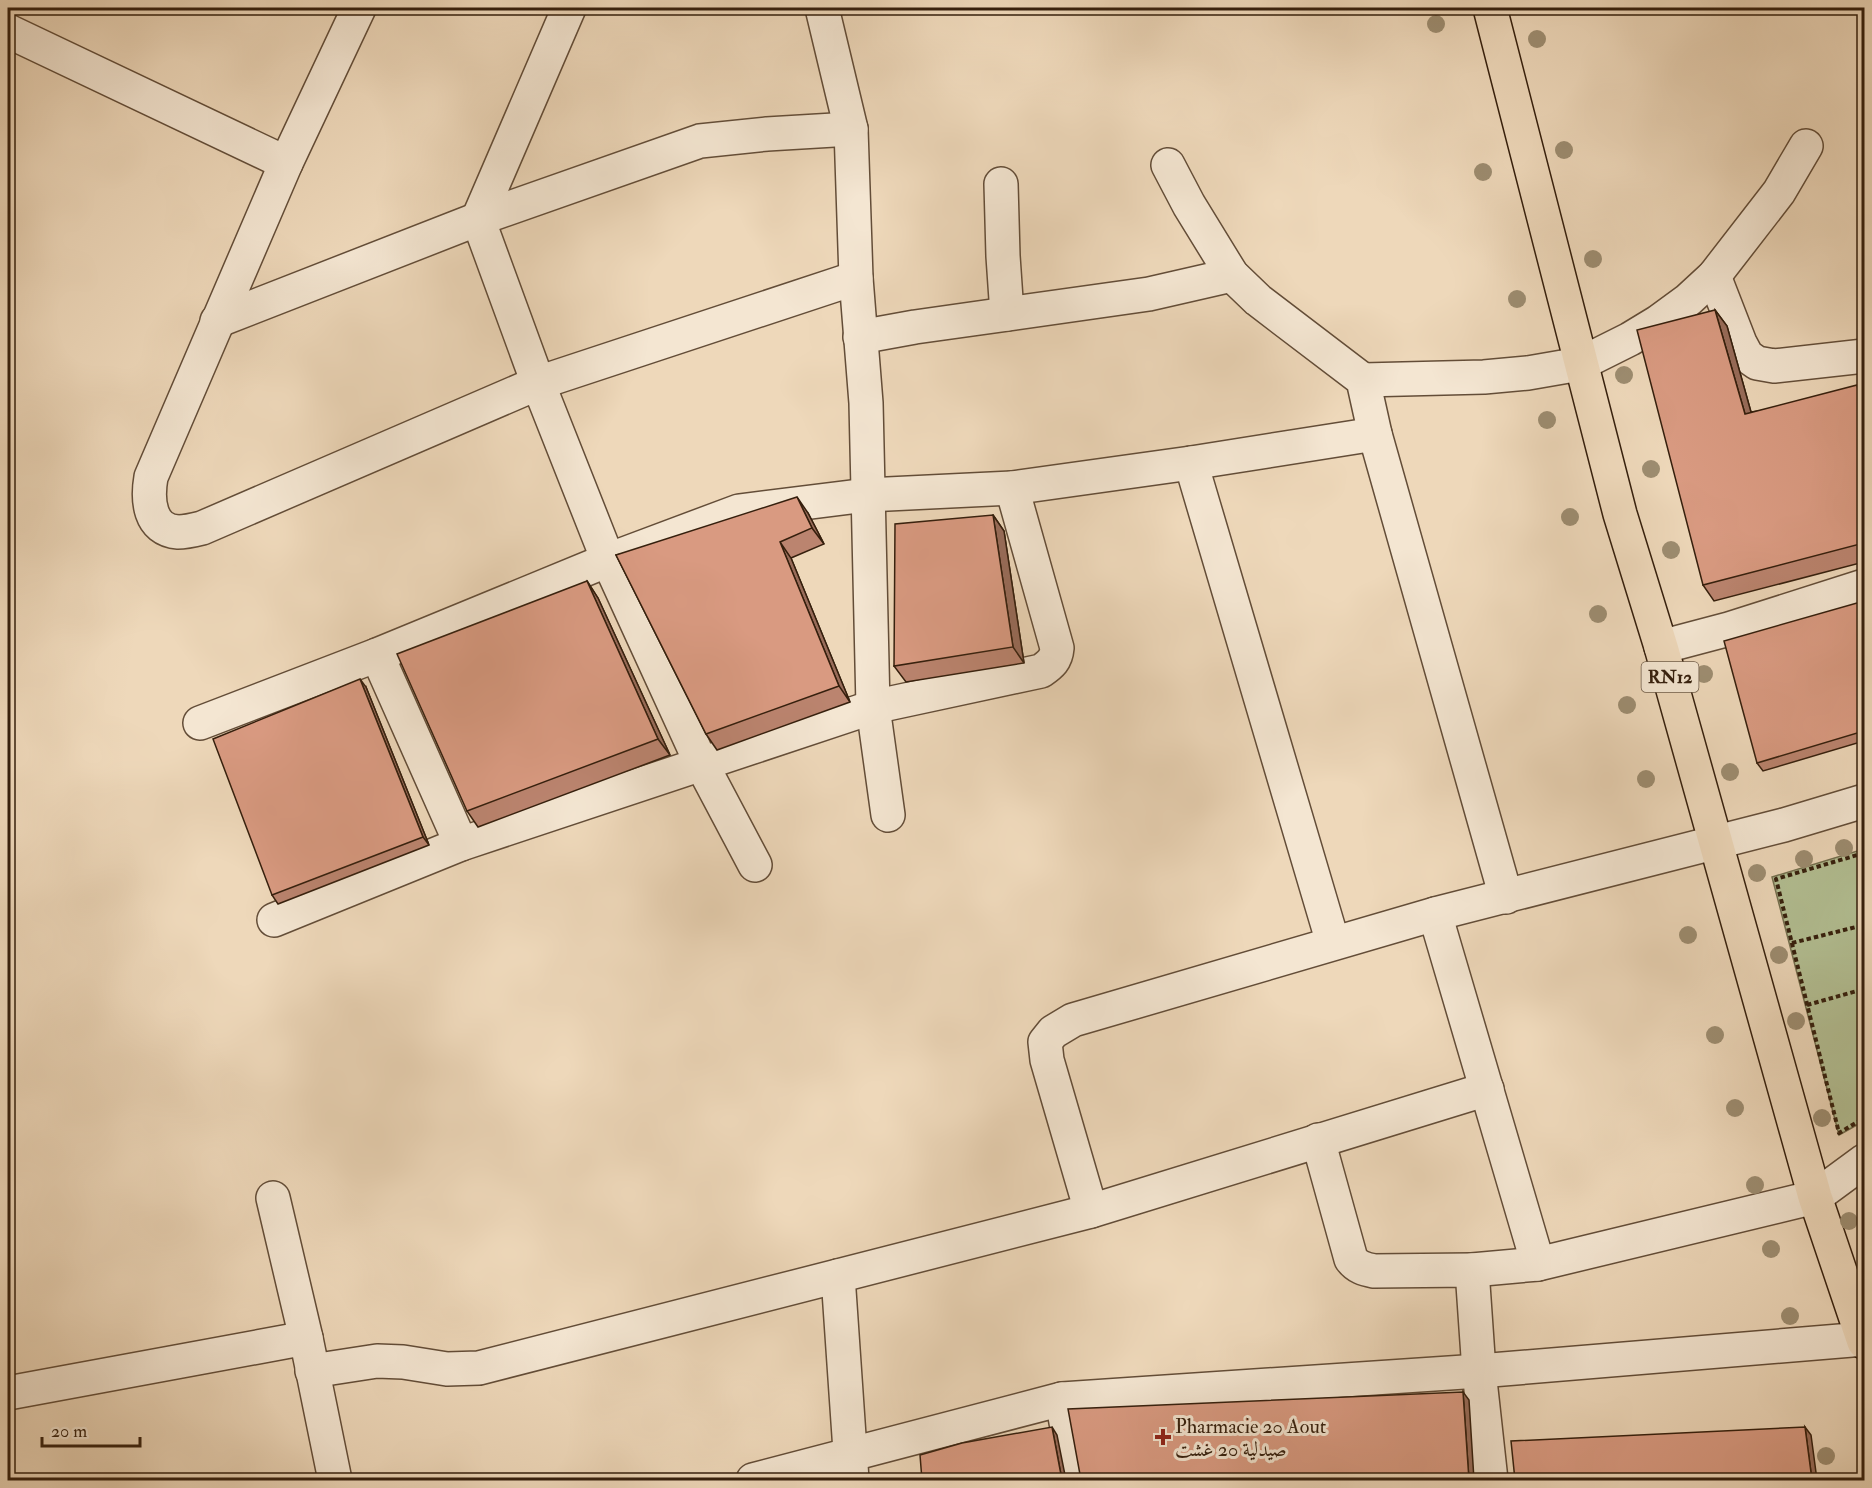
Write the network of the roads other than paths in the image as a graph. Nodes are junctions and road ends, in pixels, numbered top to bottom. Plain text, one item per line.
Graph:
1 (359, 8) edge
2 (569, 8) edge
3 (822, 8) edge
4 (1490, 8) edge
5 (8, 30) edge
6 (851, 129) junction
7 (1806, 146) dead end
8 (286, 164) junction
9 (1168, 165) dead end
10 (1001, 184) dead end
11 (478, 219) junction
12 (1232, 275) junction
13 (1714, 276) junction
14 (856, 278) junction
15 (1007, 314) junction
16 (217, 321) junction
17 (860, 337) junction
18 (1864, 356) edge
19 (1580, 364) junction
20 (1363, 380) junction
21 (538, 383) junction
22 (1376, 434) junction
23 (1191, 463) junction
24 (1012, 488) junction
25 (867, 495) junction
26 (608, 561) junction
27 (1864, 586) edge
28 (1661, 647) junction
29 (376, 655) junction
30 (873, 707) junction
31 (200, 723) dead end
32 (701, 763) junction
33 (1864, 801) edge
34 (888, 815) dead end
35 (1716, 842) junction
36 (461, 844) junction
37 (755, 865) dead end
38 (1506, 897) junction
39 (1435, 914) junction
40 (274, 920) dead end
41 (1333, 943) junction
42 (1487, 1089) junction
43 (1318, 1140) junction
44 (1864, 1161) edge
45 (1815, 1197) junction
46 (273, 1198) dead end
47 (1090, 1211) junction
48 (1538, 1264) junction
49 (1472, 1270) junction
50 (838, 1276) junction
51 (306, 1338) junction
52 (1864, 1340) edge
53 (312, 1371) junction
54 (1479, 1371) junction
55 (8, 1393) edge
56 (1062, 1399) junction
57 (851, 1468) edge
58 (335, 1480) edge
59 (753, 1480) edge
60 (1076, 1480) edge
61 (1491, 1480) edge

1 - 8 street
2 - 11 street
3 - 6 street
4 - 19 main road, RN12
5 - 8 street
6 - 11 street
6 - 14 street
7 - 13 street
8 - 16 street
9 - 12 street
10 - 15 street
11 - 16 street
11 - 21 street
12 - 15 street
12 - 20 street
13 - 18 street
13 - 19 street
14 - 17 street
14 - 21 street
15 - 17 street
16 - 21 street
17 - 25 street
19 - 20 street
19 - 28 main road, RN12
20 - 22 street
21 - 26 street
22 - 23 street
22 - 38 street
23 - 24 street
23 - 41 street
24 - 25 street
24 - 30 street
25 - 26 street
25 - 30 street
26 - 29 street
26 - 32 street
27 - 28 street
28 - 35 main road, RN12
29 - 31 street
29 - 36 street
30 - 32 street
30 - 34 street
32 - 36 street
32 - 37 street
33 - 35 street
35 - 38 street
35 - 45 main road, RN12
36 - 40 street
38 - 39 street
39 - 41 street
39 - 42 street
41 - 47 street
42 - 43 street
42 - 48 street
43 - 47 street
43 - 49 street
44 - 45 street
45 - 48 street
45 - 52 main road, RN12
46 - 51 street
47 - 50 street
48 - 49 street
49 - 54 street
50 - 53 street
50 - 57 street
51 - 53 street
51 - 55 street
52 - 54 street
53 - 58 street
54 - 56 street
54 - 61 street
56 - 57 street
56 - 60 street
57 - 59 street

